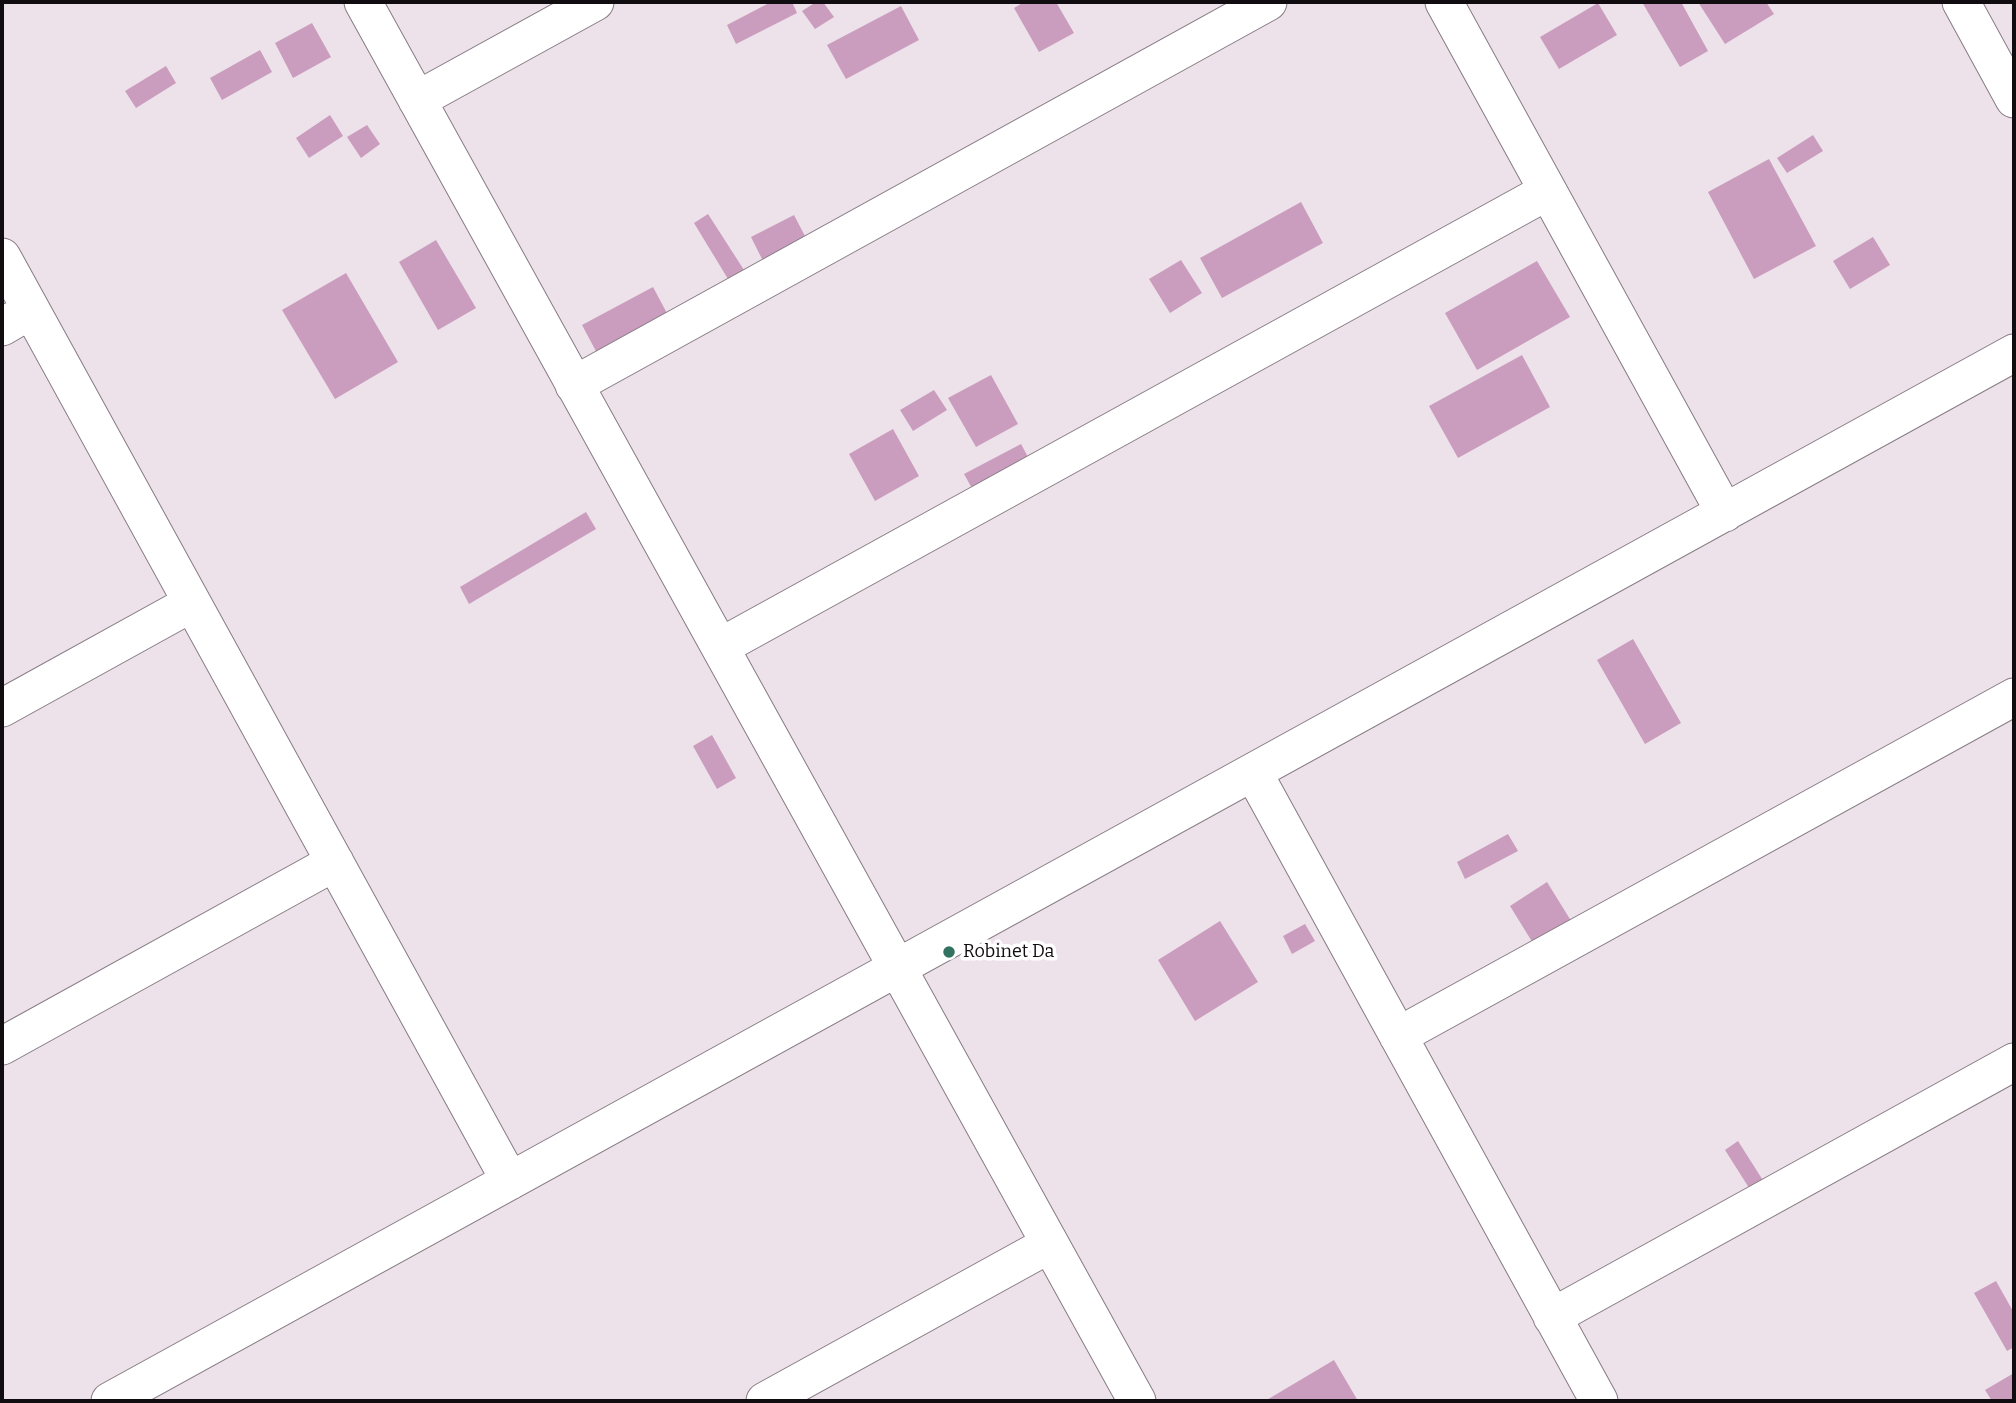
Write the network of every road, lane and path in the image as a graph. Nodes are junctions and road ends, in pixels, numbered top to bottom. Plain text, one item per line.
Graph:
1 (363, 2) edge
2 (595, 2) edge
3 (1268, 2) edge
4 (1444, 2) edge
5 (1961, 2) edge
6 (2014, 99) edge
7 (417, 100) junction
8 (1548, 191) junction
9 (2, 257) edge
10 (16, 318) edge
11 (2014, 353) edge
12 (574, 385) junction
13 (1725, 513) junction
14 (192, 603) junction
15 (720, 647) junction
16 (2014, 697) edge
17 (2, 708) edge
18 (1253, 772) junction
19 (335, 862) junction
20 (897, 968) junction
21 (1398, 1036) junction
22 (2, 1046) edge
23 (2014, 1062) edge
24 (510, 1181) junction
25 (1050, 1244) junction
26 (1552, 1317) junction
27 (110, 1401) edge
28 (765, 1401) edge
29 (1137, 1401) edge
30 (1598, 1401) edge

1 - 7 street
2 - 7 street
3 - 12 street
4 - 8 street
5 - 6 street
7 - 12 street
8 - 13 street
8 - 15 street
9 - 10 street
10 - 14 street
11 - 13 street
12 - 15 street
13 - 18 street
14 - 17 street
14 - 19 street
15 - 20 street
16 - 21 street
18 - 20 street
18 - 21 street
19 - 22 street
19 - 24 street
20 - 24 street
20 - 25 street
21 - 26 street
23 - 26 street
24 - 27 street
25 - 28 street
25 - 29 street
26 - 30 street

